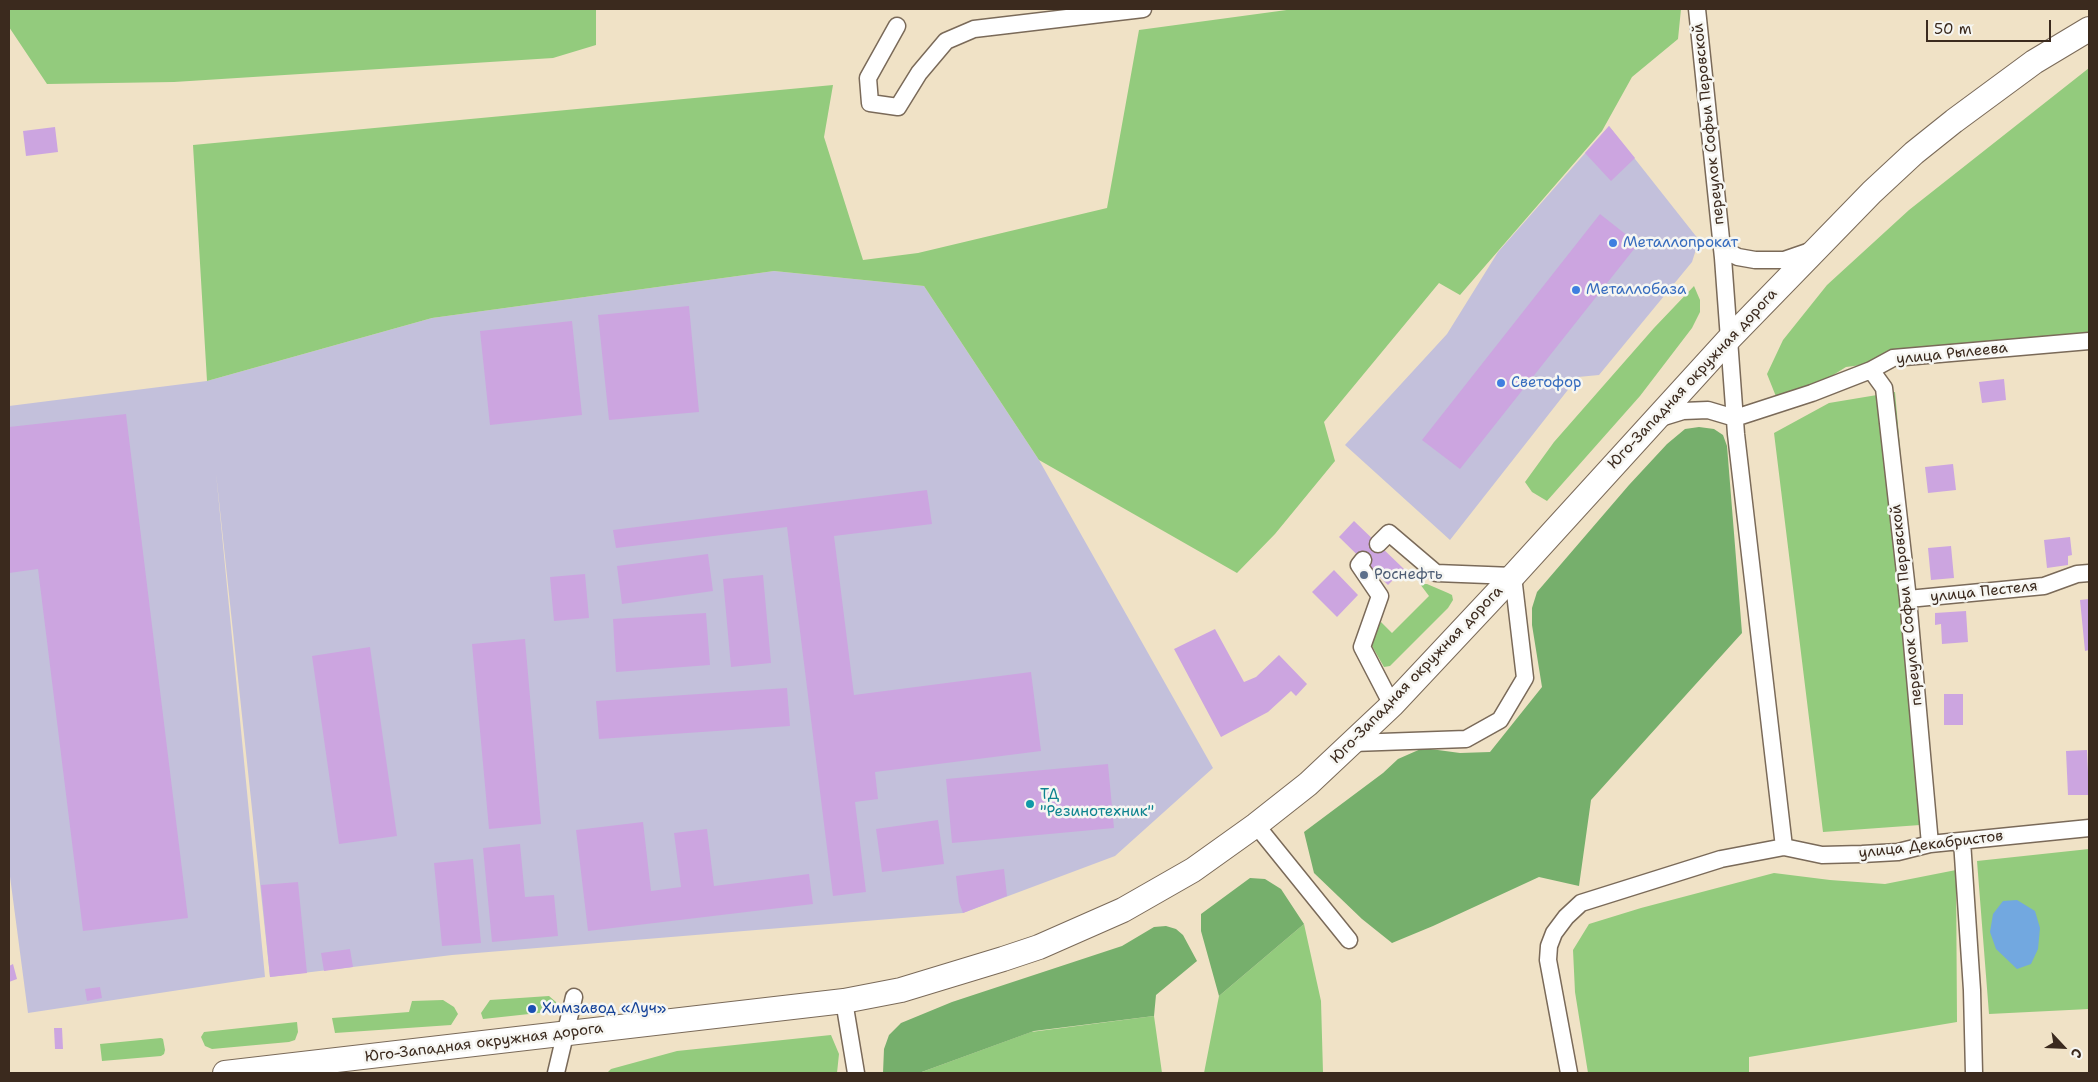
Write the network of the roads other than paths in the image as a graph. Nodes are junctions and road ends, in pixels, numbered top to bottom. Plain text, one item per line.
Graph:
1 (1143, 9) edge
2 (1697, 9) edge
3 (897, 26) dead end
4 (2089, 29) edge
5 (1722, 249) junction
6 (1814, 250) junction
7 (1728, 340) junction
8 (2089, 341) edge
9 (1871, 370) junction
10 (1735, 418) junction
11 (1654, 420) junction
12 (1378, 544) dead end
13 (1363, 560) dead end
14 (2089, 574) edge
15 (1513, 576) junction
16 (1908, 599) junction
17 (1392, 705) junction
18 (1353, 743) junction
19 (1256, 825) junction
20 (2089, 828) edge
21 (1962, 841) junction
22 (1930, 844) junction
23 (1784, 847) junction
24 (1349, 940) dead end
25 (574, 997) dead end
26 (844, 1001) junction
27 (565, 1033) junction
28 (225, 1073) edge
29 (556, 1073) edge
30 (856, 1073) edge
31 (1568, 1073) edge
32 (1974, 1073) edge

1 - 3 street
2 - 5 street, переулок Софьи Перовской
4 - 6 highway, Юго-Западная окружная дорога
5 - 6 street
5 - 7 street, переулок Софьи Перовской
6 - 7 highway, Юго-Западная окружная дорога
7 - 10 street, переулок Софьи Перовской
7 - 11 highway, Юго-Западная окружная дорога
8 - 9 street, улица Рылеева
9 - 10 street, улица Рылеева
9 - 16 street, переулок Софьи Перовской
10 - 11 street
10 - 23 street, переулок Софьи Перовской
11 - 15 highway, Юго-Западная окружная дорога
12 - 15 street
13 - 17 street
14 - 16 street, улица Пестеля
15 - 17 highway, Юго-Западная окружная дорога
15 - 18 street
16 - 22 street, переулок Софьи Перовской
17 - 18 highway, Юго-Западная окружная дорога
18 - 19 highway, Юго-Западная окружная дорога
19 - 24 street
19 - 26 highway, Юго-Западная окружная дорога
20 - 21 street, улица Декабристов
21 - 22 street, улица Декабристов
21 - 32 street
22 - 23 street, улица Декабристов
23 - 31 street, улица Декабристов
25 - 27 street
26 - 27 highway, Юго-Западная окружная дорога
26 - 30 street
27 - 28 highway, Юго-Западная окружная дорога
27 - 29 street

